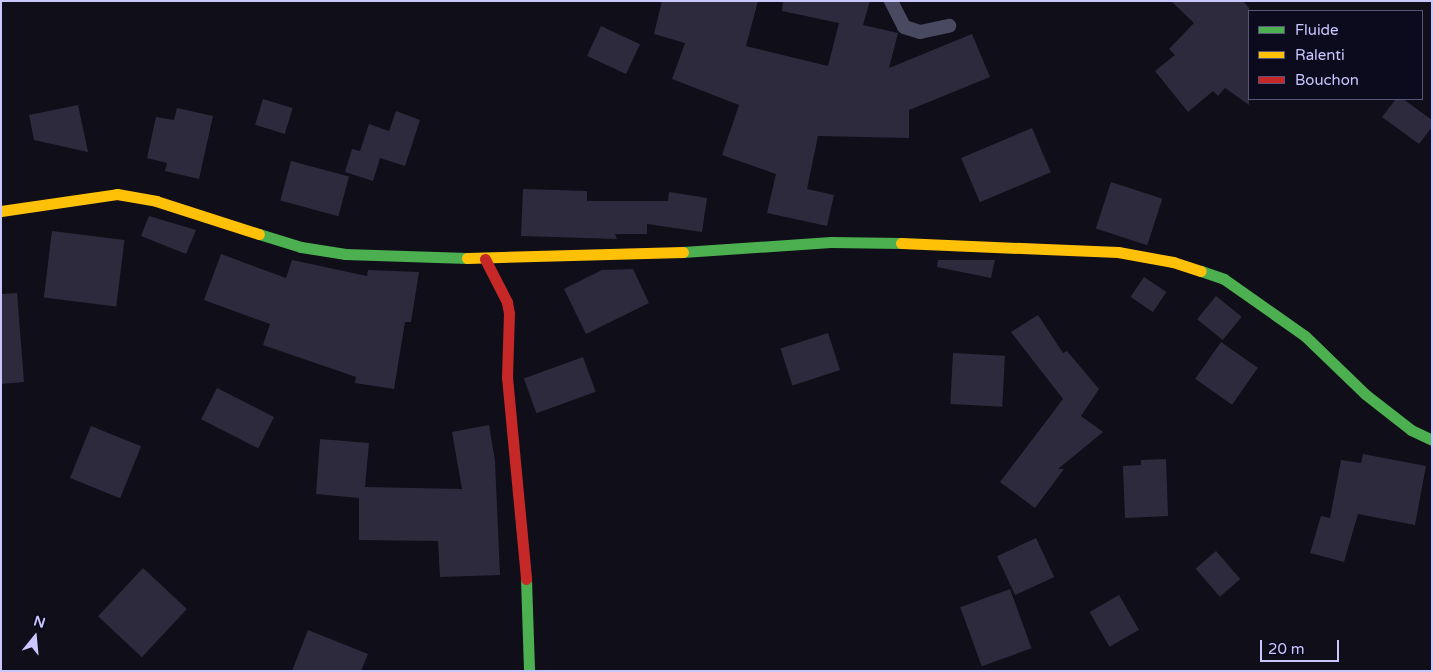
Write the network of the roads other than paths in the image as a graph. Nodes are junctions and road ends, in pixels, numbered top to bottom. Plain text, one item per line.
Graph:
1 (891, 1) edge
2 (949, 26) dead end
3 (1, 211) edge
4 (486, 259) junction
5 (1432, 440) edge
6 (529, 671) edge

1 - 2 lane
3 - 4 street
4 - 5 street
4 - 6 street

